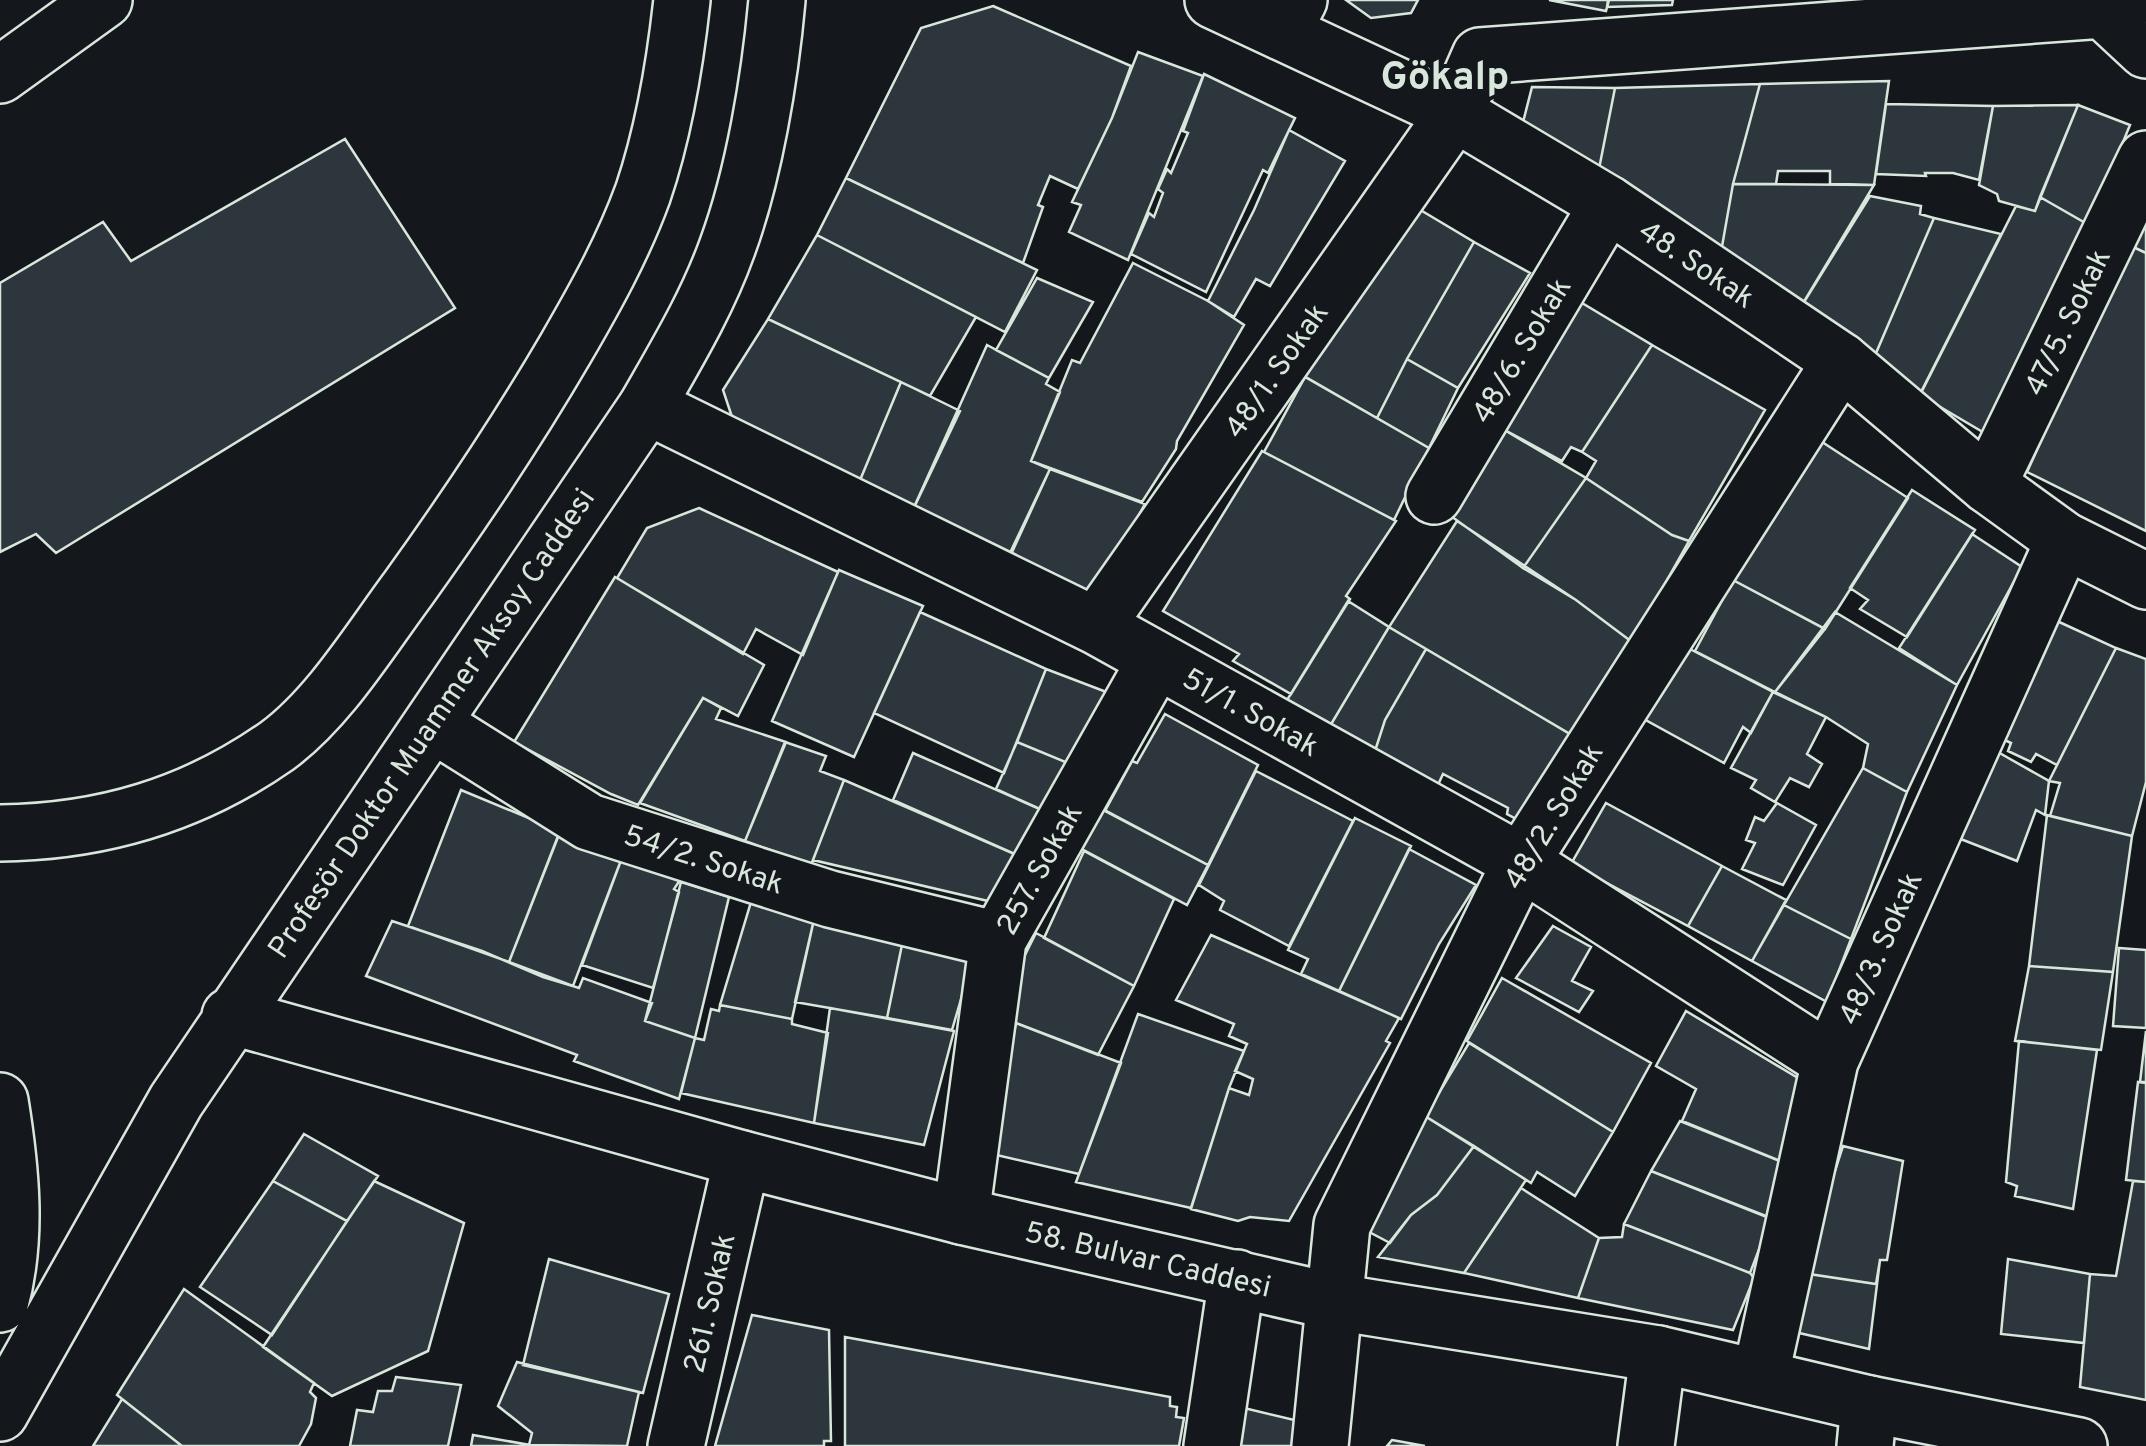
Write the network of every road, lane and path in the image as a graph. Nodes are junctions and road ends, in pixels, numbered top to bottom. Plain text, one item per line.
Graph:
1 (104, 0) edge
2 (682, 0) edge
3 (777, 0) edge
4 (1213, 0) edge
5 (2112, 3) edge
6 (1291, 16) edge
7 (2146, 50) edge
8 (0, 74) edge
9 (1455, 113) junction
10 (2146, 160) edge
11 (1608, 204) junction
12 (1841, 361) junction
13 (648, 406) junction
14 (1988, 485) junction
15 (1434, 496) dead end
16 (2064, 540) junction
17 (2146, 581) edge
18 (1096, 626) junction
19 (1156, 660) junction
20 (432, 724) junction
21 (0, 833) edge
22 (1521, 862) junction
23 (998, 940) junction
24 (230, 1016) junction
25 (1830, 1060) junction
26 (0, 1101) edge
27 (742, 1159) junction
28 (961, 1216) junction
29 (1237, 1278) junction
30 (1336, 1302) junction
31 (0, 1304) edge
32 (1658, 1354) junction
33 (1760, 1378) junction
34 (0, 1413) edge
35 (1867, 1425) edge
36 (676, 1446) edge
37 (1212, 1446) edge
38 (1320, 1446) edge
39 (1646, 1446) edge
40 (2079, 1446) edge

1 - 8 street
2 - 21 street
3 - 13 street, Profesör Doktor Muammer Aksoy Caddesi
4 - 6 street, 48. Sokak
5 - 7 street
5 - 9 street, 48/1. Sokak
6 - 9 street, 48. Sokak
9 - 11 street, 48. Sokak
9 - 18 street, 48/1. Sokak
10 - 14 street, 47/5. Sokak
11 - 12 street, 48. Sokak
11 - 15 street, 48/6. Sokak
12 - 14 street, 48. Sokak
12 - 22 street, 48/2. Sokak
13 - 18 street, 51/1. Sokak
13 - 20 street, Profesör Doktor Muammer Aksoy Caddesi
14 - 16 street, 48. Sokak
16 - 17 street, 48. Sokak
16 - 25 street, 48/3. Sokak
18 - 19 street, 51/1. Sokak
19 - 22 street, 51/1. Sokak
19 - 23 street, 257. Sokak
20 - 23 street, 54/2. Sokak
20 - 24 street, Profesör Doktor Muammer Aksoy Caddesi
22 - 25 street, 51/1. Sokak
22 - 30 street, 48/2. Sokak
23 - 28 street, 257. Sokak
24 - 27 street, 58. Bulvar Caddesi
24 - 34 street, Profesör Doktor Muammer Aksoy Caddesi
25 - 33 street, 48/3. Sokak
26 - 31 street
27 - 28 street, 58. Bulvar Caddesi
27 - 36 street, 261. Sokak
28 - 29 street, 58. Bulvar Caddesi
29 - 30 street, 58. Bulvar Caddesi
29 - 37 street
30 - 32 street, 58. Bulvar Caddesi
30 - 38 street, 48/2. Sokak
32 - 33 street, 58. Bulvar Caddesi
32 - 39 street
33 - 35 street, 58. Bulvar Caddesi
35 - 40 street, 58. Bulvar Caddesi

